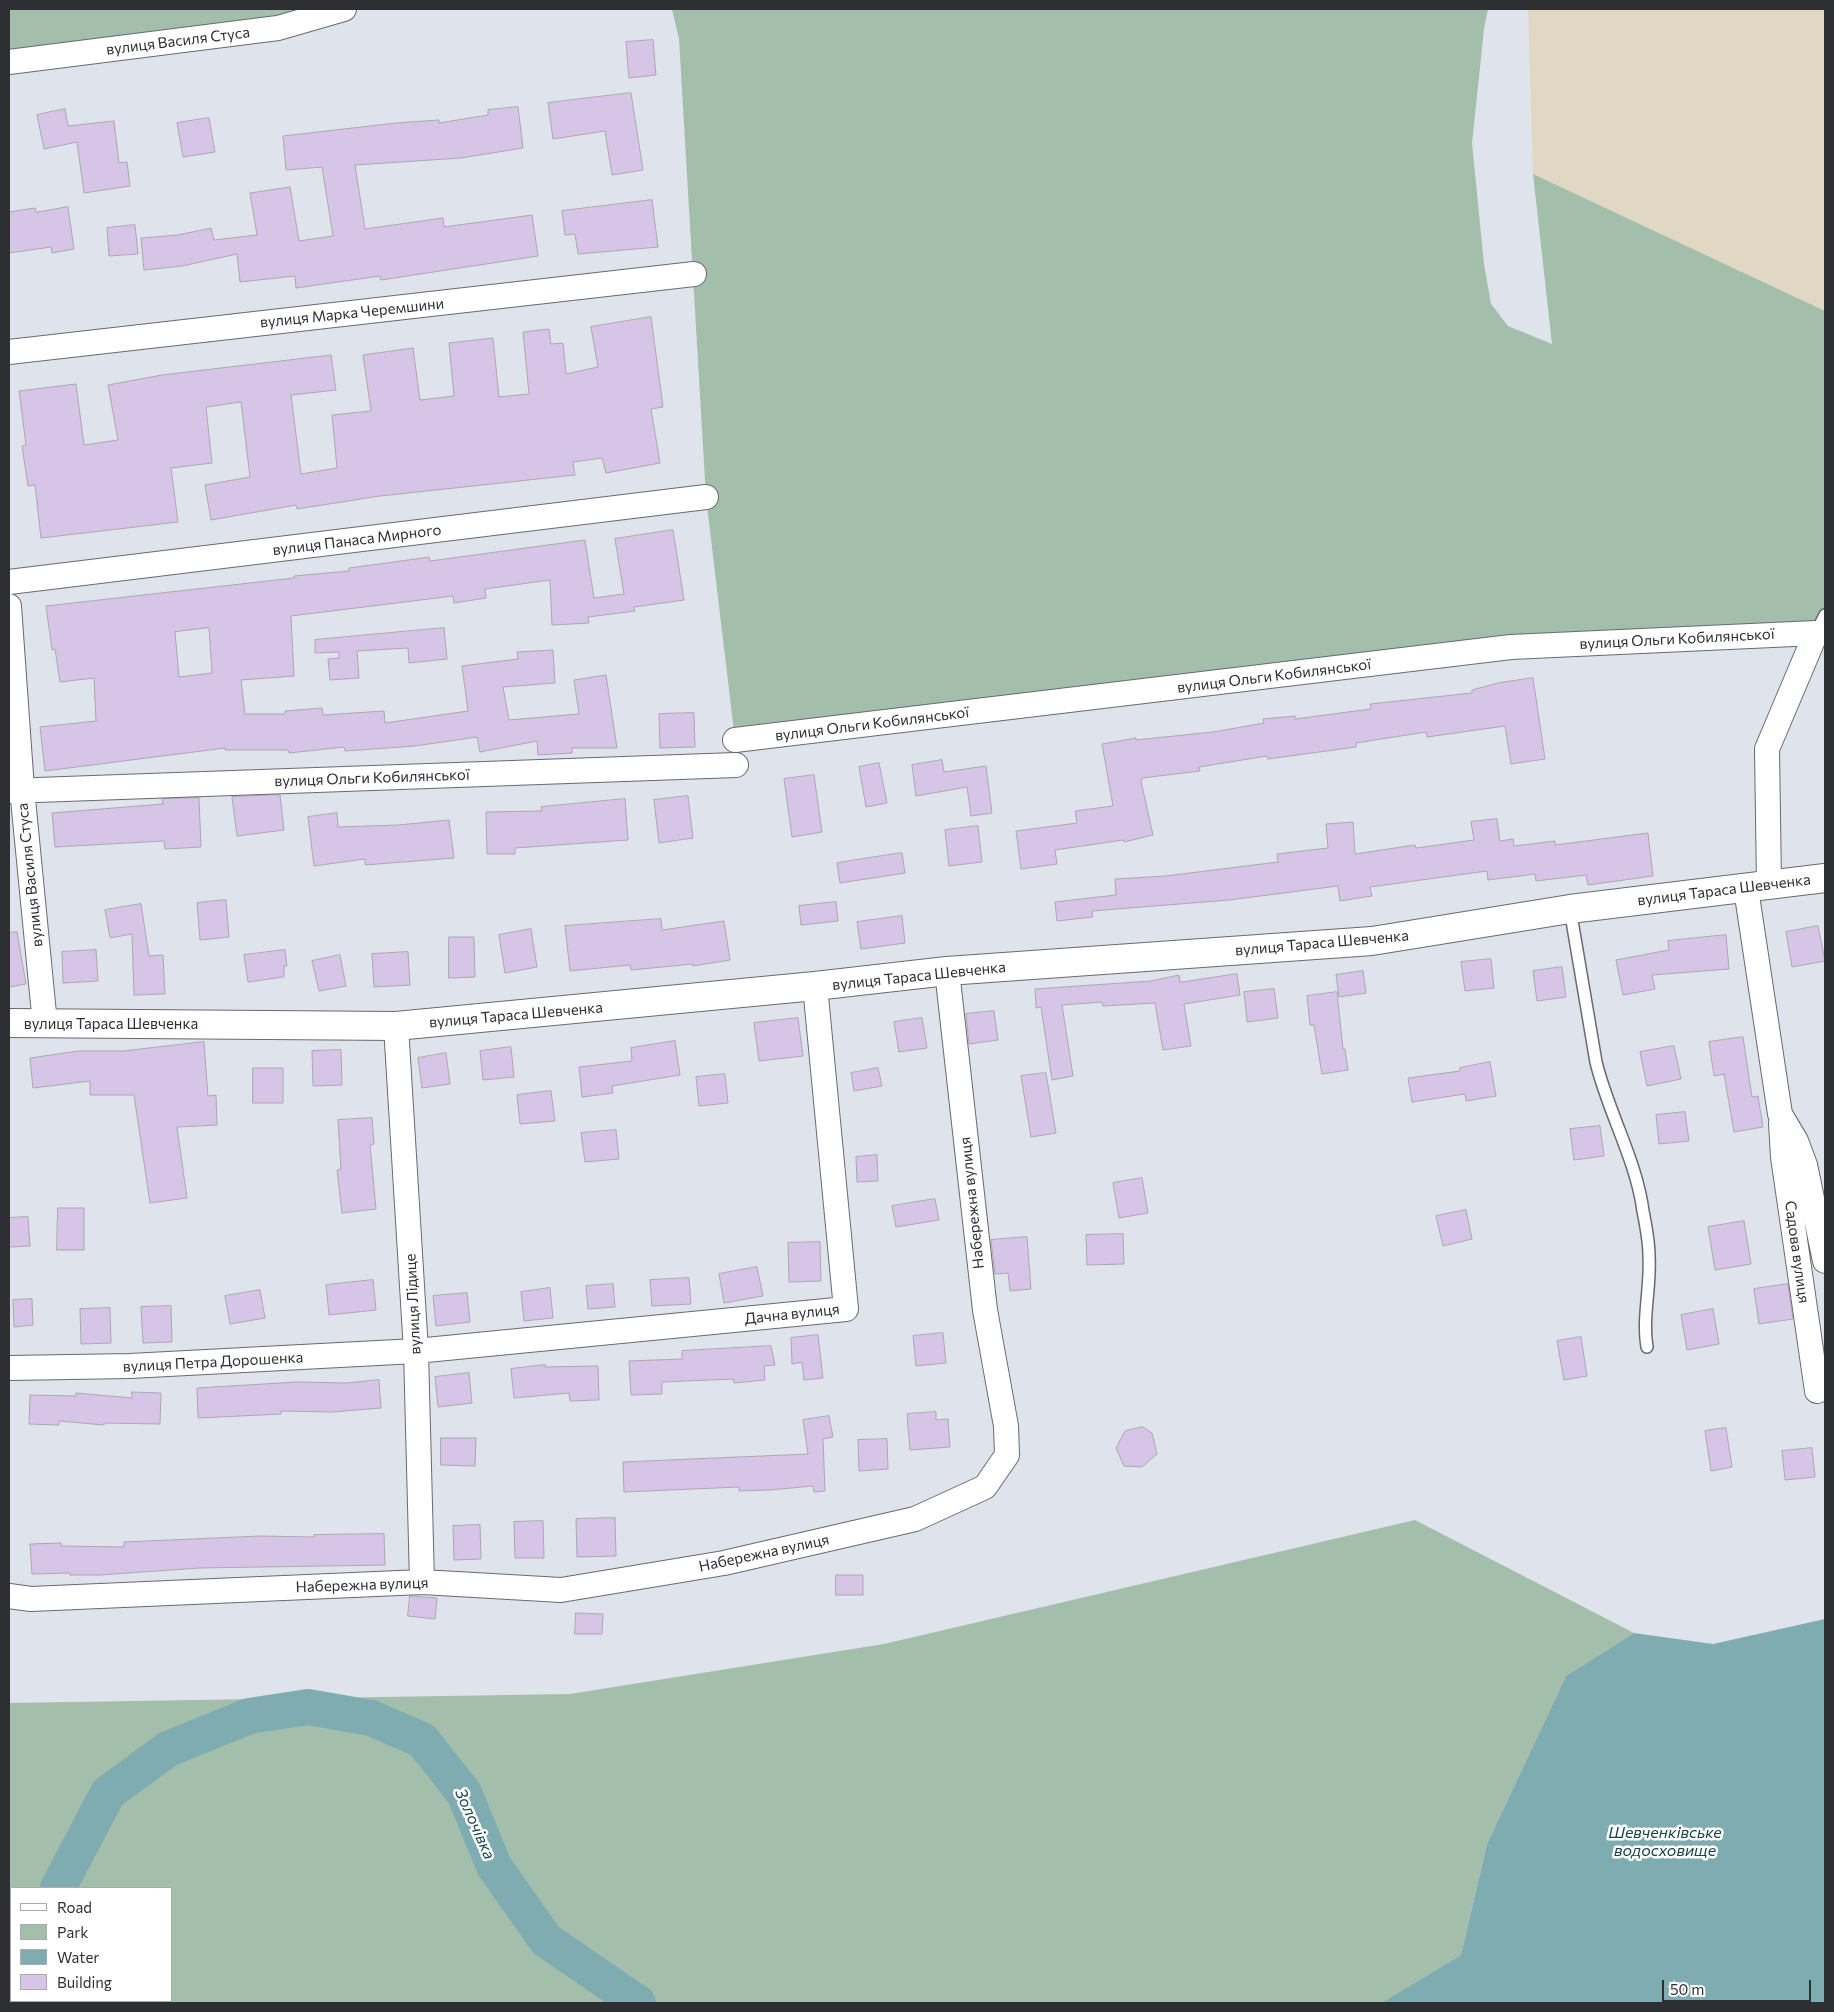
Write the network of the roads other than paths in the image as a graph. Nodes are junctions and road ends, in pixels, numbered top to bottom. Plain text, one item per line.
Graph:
1 (344, 9) edge
2 (9, 62) edge
3 (694, 274) dead end
4 (9, 352) edge
5 (706, 497) dead end
6 (9, 582) edge
7 (9, 606) edge
8 (1820, 624) edge
9 (735, 740) dead end
10 (736, 765) dead end
11 (15, 790) edge
12 (1825, 878) edge
13 (1758, 887) junction
14 (1570, 909) junction
15 (947, 971) junction
16 (815, 986) junction
17 (9, 1023) edge
18 (45, 1024) junction
19 (396, 1026) junction
20 (1780, 1114) junction
21 (1825, 1261) edge
22 (1646, 1347) dead end
23 (416, 1351) junction
24 (9, 1368) edge
25 (1817, 1391) dead end
26 (422, 1582) junction
27 (9, 1596) edge

1 - 2 street, вулиця Василя Стуса
3 - 4 street, вулиця Марка Черемшини
5 - 6 street, вулиця Панаса Мирного
7 - 11 street, вулиця Василя Стуса
8 - 9 street, вулиця Ольги Кобилянської
8 - 13 street, Садова вулиця
10 - 11 street, вулиця Ольги Кобилянської
11 - 18 street, вулиця Василя Стуса
12 - 13 main road, вулиця Тараса Шевченка
13 - 14 main road, вулиця Тараса Шевченка
13 - 20 street, Садова вулиця
14 - 15 main road, вулиця Тараса Шевченка
14 - 22 lane
15 - 16 main road, вулиця Тараса Шевченка
15 - 26 street, Набережна вулиця
16 - 19 main road, вулиця Тараса Шевченка
16 - 23 street, Дачна вулиця
17 - 18 main road, вулиця Тараса Шевченка
18 - 19 main road, вулиця Тараса Шевченка
19 - 23 street, вулиця Лідице
20 - 21 street, Садова вулиця
20 - 25 street, Садова вулиця
23 - 24 street, вулиця Петра Дорошенка
23 - 26 street, вулиця Лідице
26 - 27 street, Набережна вулиця

